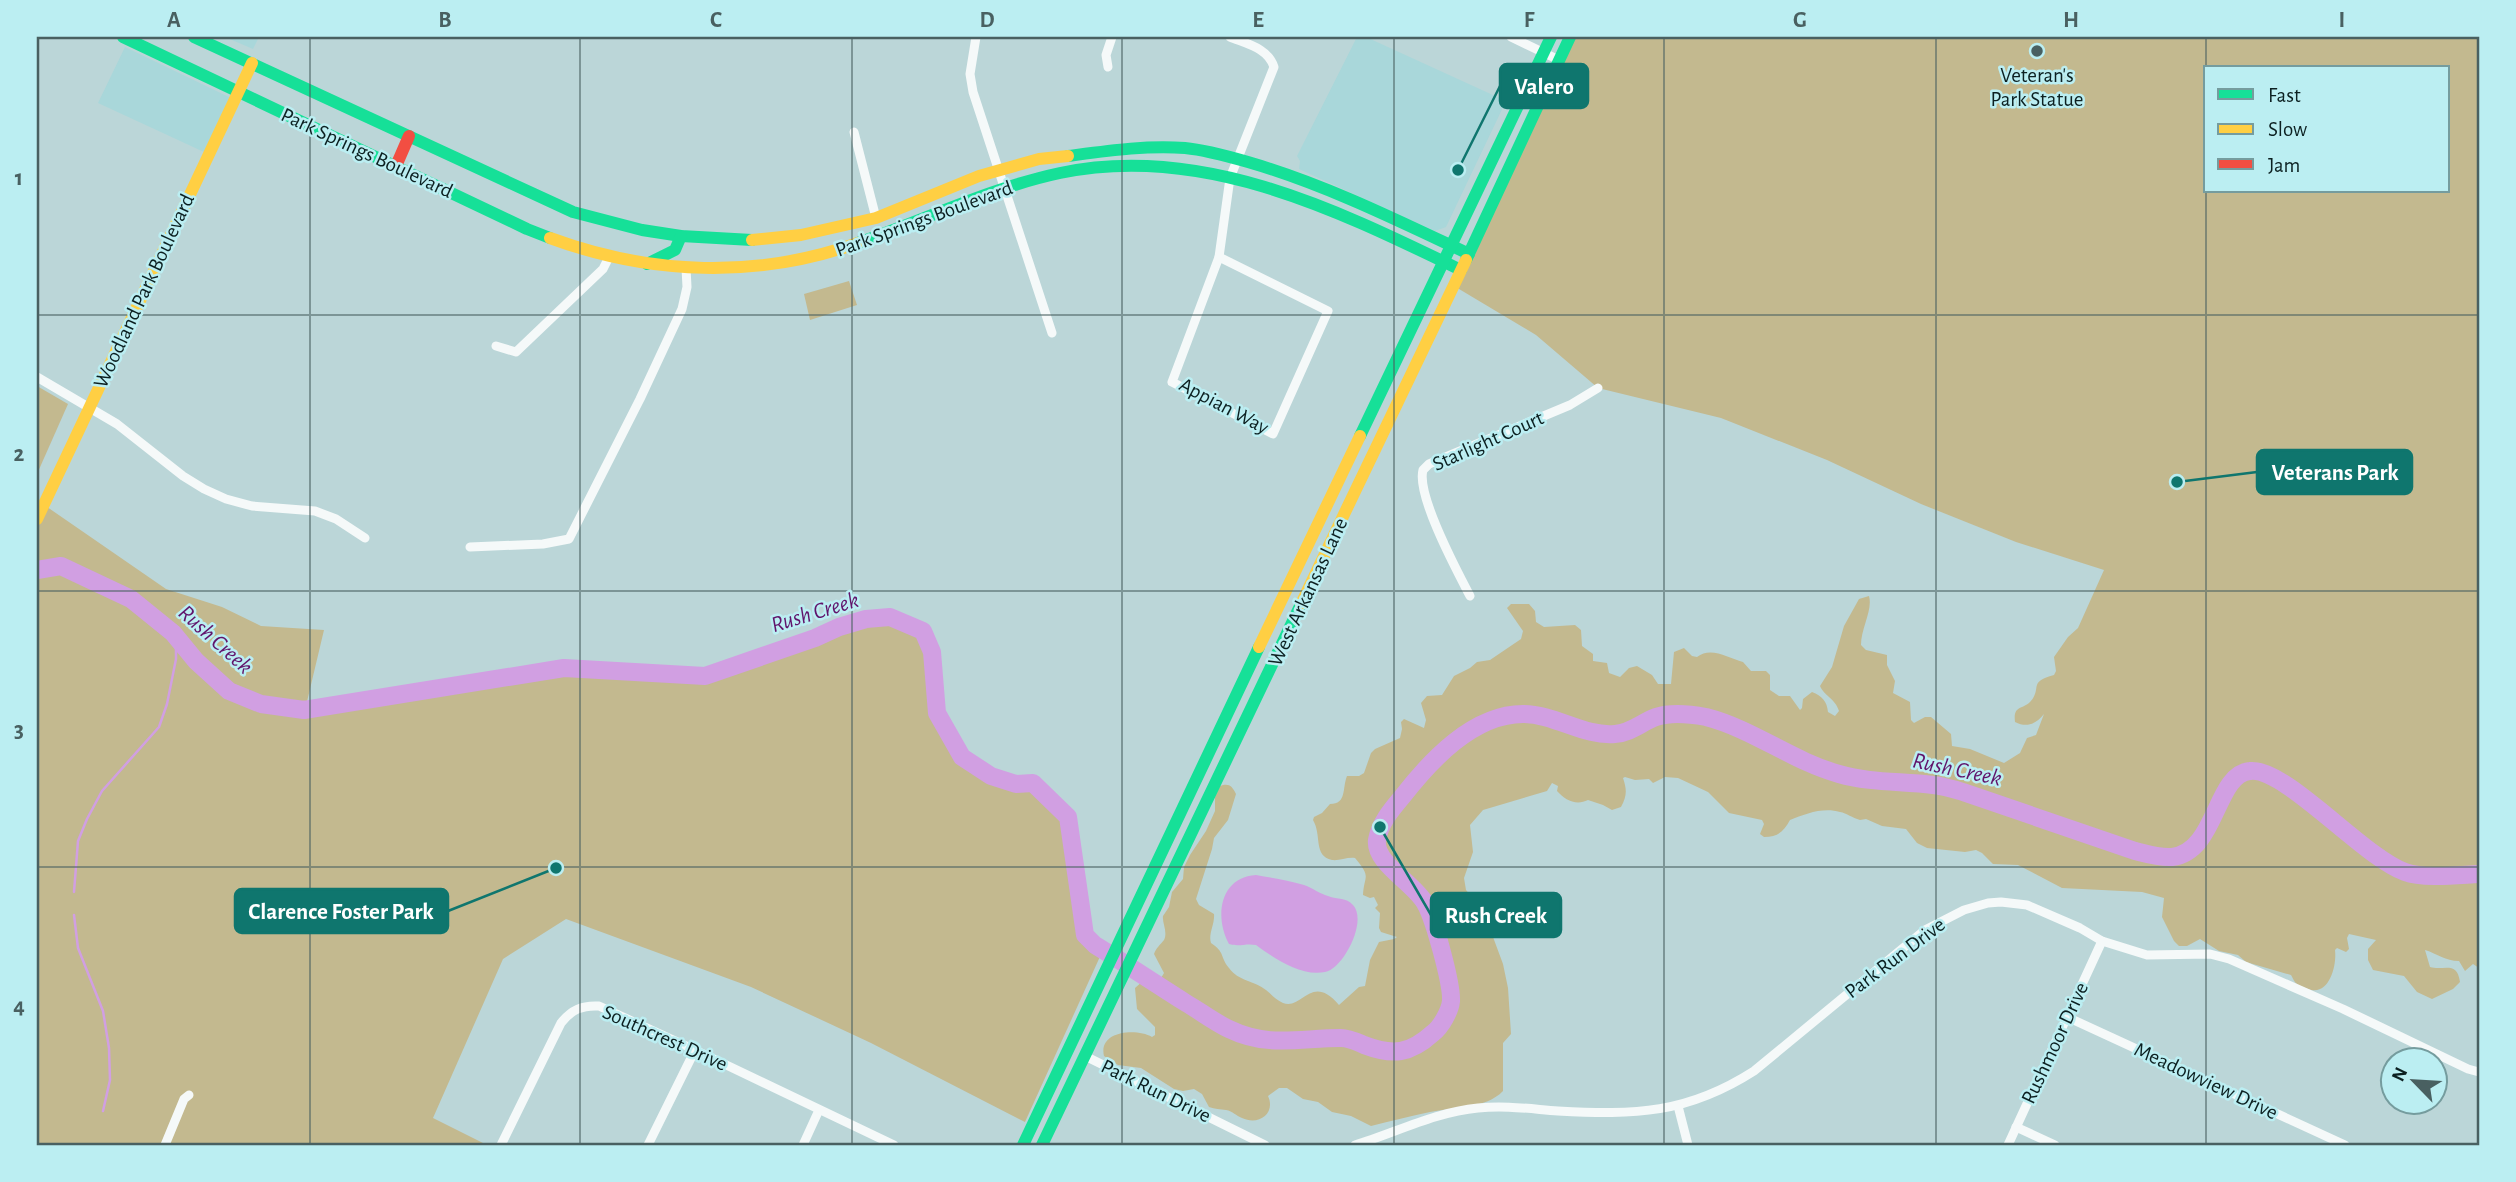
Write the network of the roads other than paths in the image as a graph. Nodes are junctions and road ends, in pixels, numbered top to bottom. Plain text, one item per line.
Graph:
1 (123, 37) edge
2 (194, 37) edge
3 (976, 37) edge
4 (1112, 37) edge
5 (1230, 37) edge
6 (1511, 37) edge
7 (1551, 37) edge
8 (1570, 37) edge
9 (1544, 52) junction
10 (1559, 60) junction
11 (252, 63) junction
12 (1108, 67) dead end
13 (238, 92) junction
14 (854, 132) dead end
15 (409, 136) junction
16 (1238, 158) junction
17 (396, 166) junction
18 (998, 170) junction
19 (1230, 177) junction
20 (1004, 189) junction
21 (876, 218) junction
22 (681, 236) junction
23 (1450, 246) junction
24 (1469, 254) junction
25 (609, 257) junction
26 (1219, 257) junction
27 (1443, 262) junction
28 (646, 264) junction
29 (686, 268) junction
30 (1461, 270) junction
31 (1052, 333) dead end
32 (496, 346) dead end
33 (37, 377) edge
34 (1598, 388) dead end
35 (90, 407) junction
36 (38, 517) edge
37 (365, 538) dead end
38 (470, 547) dead end
39 (1470, 596) dead end
40 (2102, 941) junction
41 (2067, 1017) junction
42 (695, 1050) junction
43 (1085, 1056) junction
44 (2479, 1072) edge
45 (189, 1095) dead end
46 (1678, 1106) junction
47 (820, 1110) junction
48 (2016, 1127) junction
49 (1381, 1142) edge
50 (165, 1145) edge
51 (500, 1145) edge
52 (648, 1145) edge
53 (803, 1145) edge
54 (894, 1145) edge
55 (1023, 1145) edge
56 (1042, 1145) edge
57 (1265, 1145) edge
58 (1355, 1145) edge
59 (1688, 1145) edge
60 (2008, 1145) edge
61 (2055, 1145) edge
62 (2345, 1145) edge

1 - 13 main road, Park Springs Boulevard
2 - 11 main road, Park Springs Boulevard
3 - 18 street
4 - 12 street
5 - 16 street, Appian Way
6 - 9 street
7 - 9 main road, West Arkansas Lane
8 - 10 main road, West Arkansas Lane
9 - 10 street
9 - 23 main road, West Arkansas Lane
10 - 24 main road, West Arkansas Lane
11 - 13 main road, Woodland Park Boulevard
11 - 15 main road, Park Springs Boulevard
13 - 17 main road, Park Springs Boulevard
13 - 35 main road, Woodland Park Boulevard
14 - 21 street
15 - 17 main road
15 - 22 main road, Park Springs Boulevard
16 - 18 main road, Park Springs Boulevard
16 - 19 street, Appian Way
16 - 23 main road, Park Springs Boulevard
17 - 25 main road, Park Springs Boulevard
18 - 20 street
18 - 21 main road, Park Springs Boulevard
19 - 20 main road, Park Springs Boulevard
19 - 26 street, Appian Way
19 - 27 main road, Park Springs Boulevard
20 - 29 main road, Park Springs Boulevard
20 - 31 street
21 - 22 main road, Park Springs Boulevard
22 - 28 main road
23 - 24 main road, Park Springs Boulevard
23 - 27 main road, West Arkansas Lane
24 - 30 main road, West Arkansas Lane
25 - 28 main road, Park Springs Boulevard
25 - 32 street
26 - 26 street, Appian Way
27 - 30 main road, Park Springs Boulevard
27 - 55 main road, West Arkansas Lane
28 - 29 main road, Park Springs Boulevard
29 - 38 street
30 - 43 main road, West Arkansas Lane
33 - 35 street
34 - 39 street, Starlight Court
35 - 36 main road, Woodland Park Boulevard
35 - 37 street
40 - 41 street, Rushmoor Drive
40 - 44 street, Park Run Drive
40 - 46 street, Park Run Drive
41 - 48 street, Rushmoor Drive
41 - 62 street, Meadowview Drive
42 - 47 street, Southcrest Drive
42 - 51 street, Southcrest Drive
42 - 52 street
43 - 56 main road, West Arkansas Lane
43 - 57 street, Park Run Drive
45 - 50 street
46 - 49 street, Park Run Drive
46 - 59 street
47 - 53 street
47 - 54 street, Southcrest Drive
48 - 60 street, Rushmoor Drive
48 - 61 street
49 - 58 street, Park Run Drive

